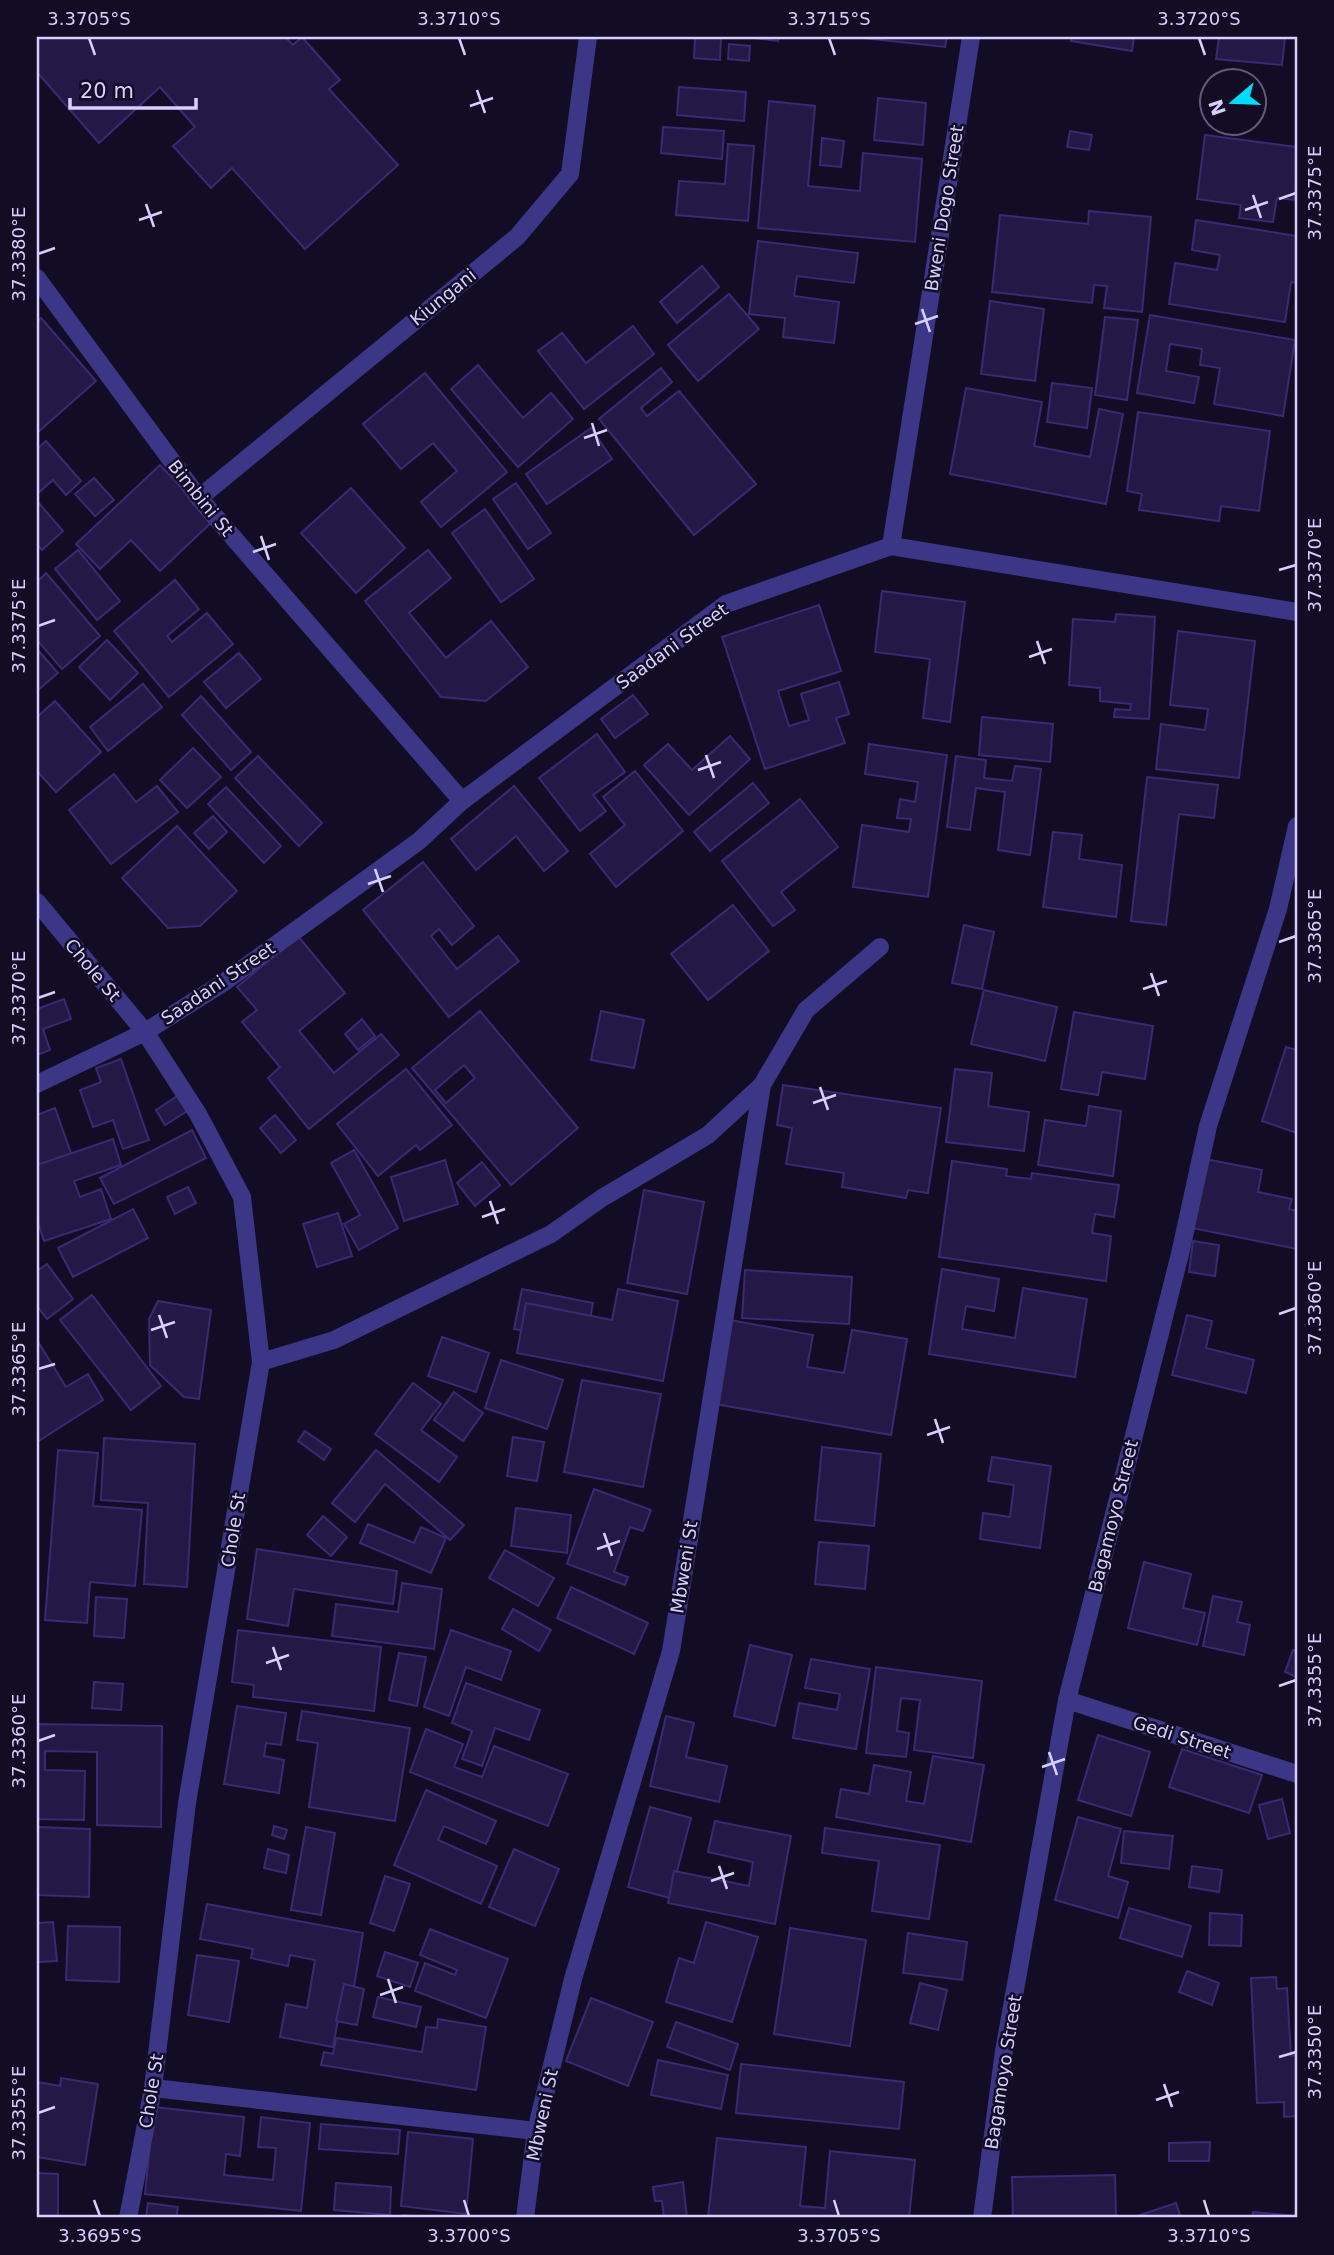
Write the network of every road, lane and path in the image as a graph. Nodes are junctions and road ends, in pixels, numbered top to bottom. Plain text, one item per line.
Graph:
1 (588, 37) edge
2 (971, 37) edge
3 (37, 278) edge
4 (199, 498) junction
5 (891, 546) junction
6 (1297, 612) edge
7 (462, 801) junction
8 (1297, 826) edge
9 (37, 902) edge
10 (880, 947) dead end
11 (145, 1031) junction
12 (37, 1084) edge
13 (762, 1085) junction
14 (261, 1362) junction
15 (1067, 1700) junction
16 (1297, 1774) edge
17 (153, 2088) junction
18 (536, 2131) junction
19 (128, 2218) edge
20 (525, 2218) edge
21 (982, 2218) edge

1 - 4 street, Kiungani
2 - 5 street, Bweni Dogo Street
3 - 4 street, Bimbini St
4 - 7 street, Bimbini St
5 - 6 street, Saadani Street
5 - 7 street, Saadani Street
7 - 11 street, Saadani Street
8 - 15 street, Bagamoyo Street
9 - 11 street, Chole St
10 - 13 street, Mbweni St
11 - 12 street, Saadani Street
11 - 14 street, Chole St
13 - 14 street
13 - 18 street, Mbweni St
14 - 17 street, Chole St
15 - 16 street, Gedi Street
15 - 21 street, Bagamoyo Street
17 - 18 street
17 - 19 street, Chole St
18 - 20 street, Mbweni St

